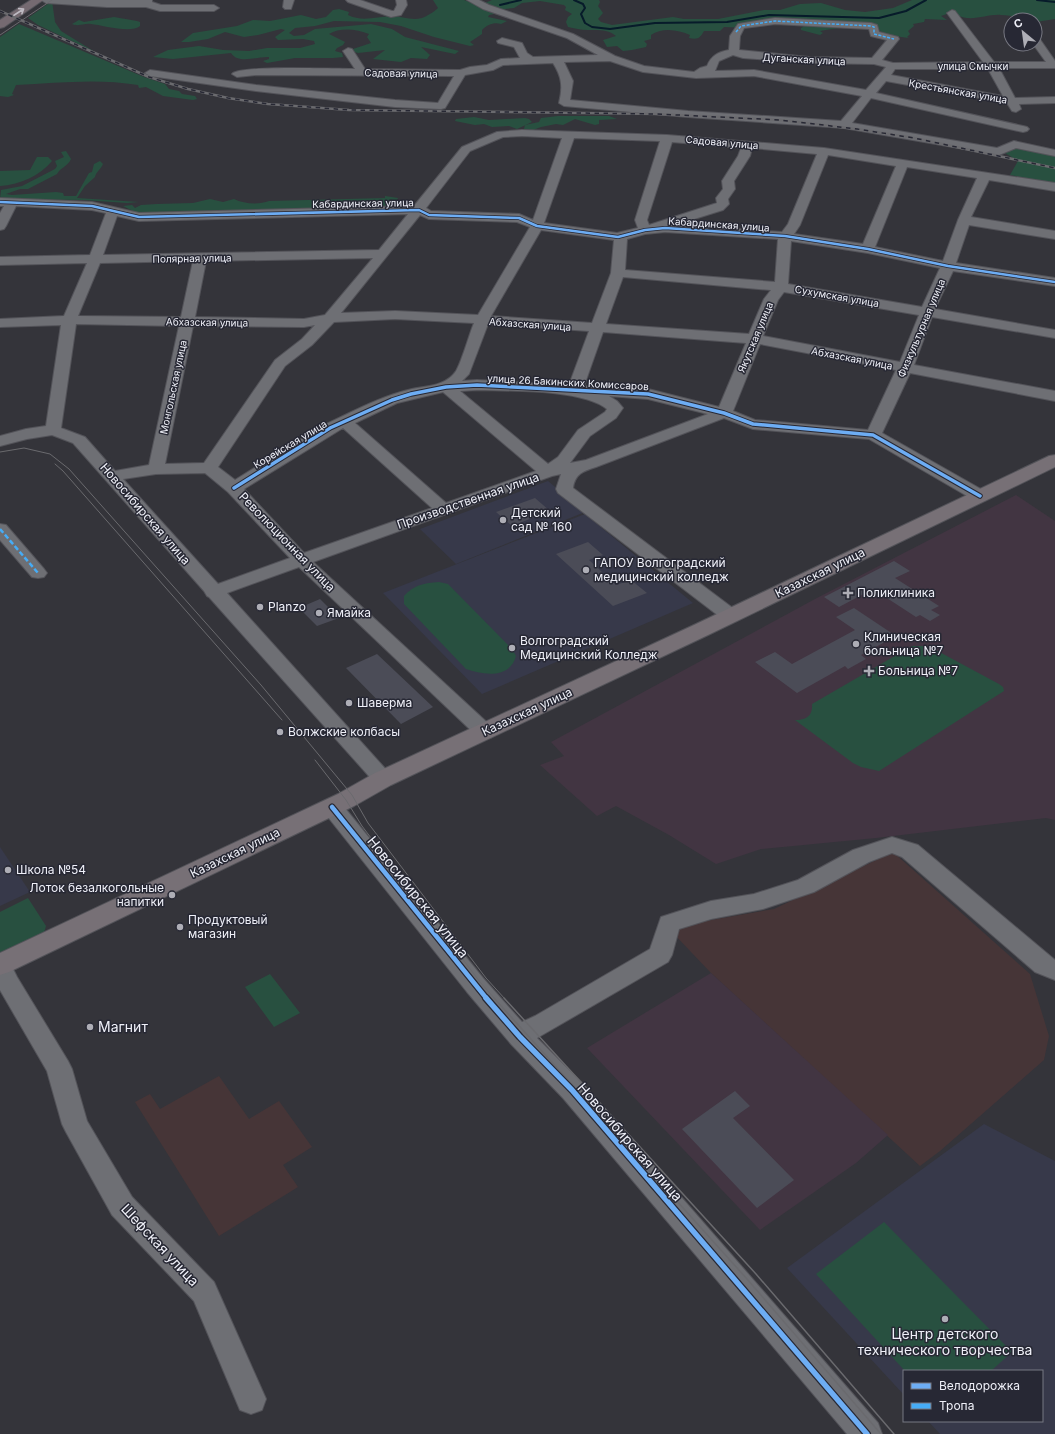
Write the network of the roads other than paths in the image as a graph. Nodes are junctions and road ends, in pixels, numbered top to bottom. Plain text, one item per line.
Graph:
1 (38, 0) edge
2 (46, 0) edge
3 (351, 0) edge
4 (401, 0) edge
5 (472, 0) edge
6 (147, 2) edge
7 (214, 4) edge
8 (952, 14) dead end
9 (209, 20) dead end
10 (0, 25) edge
11 (502, 41) dead end
12 (348, 51) dead end
13 (1043, 51) edge
14 (734, 52) junction
15 (611, 58) junction
16 (531, 60) junction
17 (557, 60) junction
18 (874, 61) junction
19 (1054, 65) edge
20 (892, 66) junction
21 (992, 66) junction
22 (362, 72) junction
23 (150, 73) dead end
24 (461, 73) junction
25 (696, 75) junction
26 (884, 78) junction
27 (229, 85) junction
28 (869, 94) junction
29 (1055, 100) edge
30 (1012, 101) junction
31 (844, 125) junction
32 (1023, 129) junction
33 (569, 135) junction
34 (667, 138) junction
35 (1014, 144) junction
36 (748, 145) junction
37 (824, 151) junction
38 (1055, 153) edge
39 (903, 162) junction
40 (984, 175) junction
41 (1055, 187) edge
42 (6, 202) edge
43 (113, 210) junction
44 (419, 210) junction
45 (964, 220) junction
46 (0, 226) edge
47 (537, 226) junction
48 (645, 230) junction
49 (1055, 235) edge
50 (621, 236) junction
51 (786, 236) junction
52 (868, 249) junction
53 (383, 254) junction
54 (200, 258) junction
55 (95, 260) junction
56 (0, 261) edge
57 (948, 266) junction
58 (618, 274) junction
59 (1055, 282) edge
60 (780, 286) junction
61 (927, 312) junction
62 (330, 318) junction
63 (482, 320) junction
64 (69, 321) junction
65 (187, 321) junction
66 (0, 323) edge
67 (597, 328) junction
68 (1055, 334) edge
69 (754, 339) junction
70 (905, 368) junction
71 (446, 387) junction
72 (576, 391) junction
73 (1055, 396) edge
74 (724, 413) junction
75 (344, 422) junction
76 (53, 430) junction
77 (873, 435) junction
78 (0, 441) edge
79 (1055, 460) edge
80 (580, 466) junction
81 (209, 468) junction
82 (156, 469) junction
83 (548, 472) junction
84 (112, 476) junction
85 (234, 488) junction
86 (980, 496) junction
87 (443, 509) junction
88 (0, 529) edge
89 (301, 560) junction
90 (38, 573) dead end
91 (213, 592) junction
92 (731, 616) junction
93 (485, 732) junction
94 (383, 779) junction
95 (332, 806) junction
96 (0, 965) edge
97 (1055, 971) edge
98 (520, 1037) junction
99 (252, 1399) dead end
100 (867, 1434) edge

10 -> 1 highway
2 - 6 street
3 - 4 street
5 - 15 street, Садовая улица
6 - 7 street
7 - 9 street
8 - 21 street
11 - 16 street
12 - 22 street
13 - 19 street
14 - 18 street, Дуганская улица
14 - 18 street
14 - 25 street
15 - 17 street, Садовая улица
15 - 25 street, Садовая улица
16 - 17 street, Садовая улица
16 - 24 street, Садовая улица
17 - 31 street
18 - 20 street, Дуганская улица
19 - 21 street, улица Смычки
20 - 21 street, улица Смычки
20 - 26 street
21 - 30 street
22 - 24 street, Садовая улица
22 - 27 street, Садовая улица
23 - 27 street
24 - 27 street
25 - 28 street, Садовая улица
26 - 28 street
26 - 30 street, Крестьянская улица
28 - 31 street
28 - 32 street, Садовая улица
29 - 30 street, Крестьянская улица
30 - 32 street
31 - 35 street
32 - 35 street
33 - 34 street, Садовая улица
33 - 44 street, Садовая улица
33 - 47 street, Корейская улица
34 - 36 street, Садовая улица
34 - 48 street
35 - 38 street
36 - 37 street, Садовая улица
36 - 48 street
37 - 39 street, Садовая улица
37 - 51 street, Якутская улица
39 - 40 street, Садовая улица
39 - 52 street
40 - 41 street, Садовая улица
40 - 45 street, Физкультурная улица
42 - 43 street, Кабардинская улица
42 - 46 street
43 - 44 street, Кабардинская улица
43 - 55 street
44 - 47 street, Кабардинская улица
44 - 53 street
45 - 49 street
45 - 57 street, Физкультурная улица
47 - 50 street, Кабардинская улица
47 - 63 street, Корейская улица
48 - 50 street, Кабардинская улица
48 - 51 street, Кабардинская улица
50 - 58 street
51 - 52 street, Кабардинская улица
51 - 60 street, Якутская улица
52 - 57 street, Кабардинская улица
53 - 54 street, Полярная улица
53 - 62 street
54 - 55 street, Полярная улица
54 - 65 street, Монгольская улица
55 - 56 street, Полярная улица
55 - 64 street
57 - 59 street, Кабардинская улица
57 - 61 street, Физкультурная улица
58 - 60 street, Сухумская улица
58 - 67 street
60 - 61 street, Сухумская улица
60 - 69 street, Якутская улица
61 - 68 street, Сухумская улица
61 - 70 street, Физкультурная улица
62 - 63 street, Абхазская улица
62 - 65 street, Абхазская улица
62 - 81 street
63 - 67 street, Абхазская улица
63 - 71 street, Корейская улица
64 - 65 street, Абхазская улица
64 - 66 street, Абхазская улица
64 - 76 street
65 - 82 street, Монгольская улица
67 - 69 street, Абхазская улица
67 - 72 street
69 - 70 street, Абхазская улица
69 - 74 street, Якутская улица
70 - 73 street, Абхазская улица
70 - 77 street, Физкультурная улица
71 - 72 street, улица 26 Бакинских Комиссаров
71 - 75 street, Корейская улица
71 - 83 street
72 - 74 street, улица 26 Бакинских Комиссаров
72 - 83 street
74 - 77 street, улица 26 Бакинских Комиссаров
74 - 80 street, Производственная улица
75 - 85 street, Корейская улица
75 - 87 street
76 - 78 street
76 - 84 street, Новосибирская улица
77 - 86 street, улица 26 Бакинских Комиссаров
79 - 86 main road, Казахская улица
80 - 83 street, Производственная улица
80 - 92 street
81 - 82 street
81 - 85 street, Революционная улица
82 - 84 street
83 - 87 street, Производственная улица
84 - 91 street, Новосибирская улица
85 - 89 street, Революционная улица
86 - 92 main road, Казахская улица
87 - 89 street, Производственная улица
88 - 90 street
89 - 91 street, Производственная улица
89 - 93 street, Революционная улица
91 - 94 street, Новосибирская улица
92 - 93 main road, Казахская улица
93 - 94 main road, Казахская улица
94 - 95 main road, Казахская улица
95 - 96 main road, Казахская улица
95 - 98 street, Новосибирская улица
96 - 99 street, Шефская улица
97 - 98 street
98 - 100 street, Новосибирская улица

